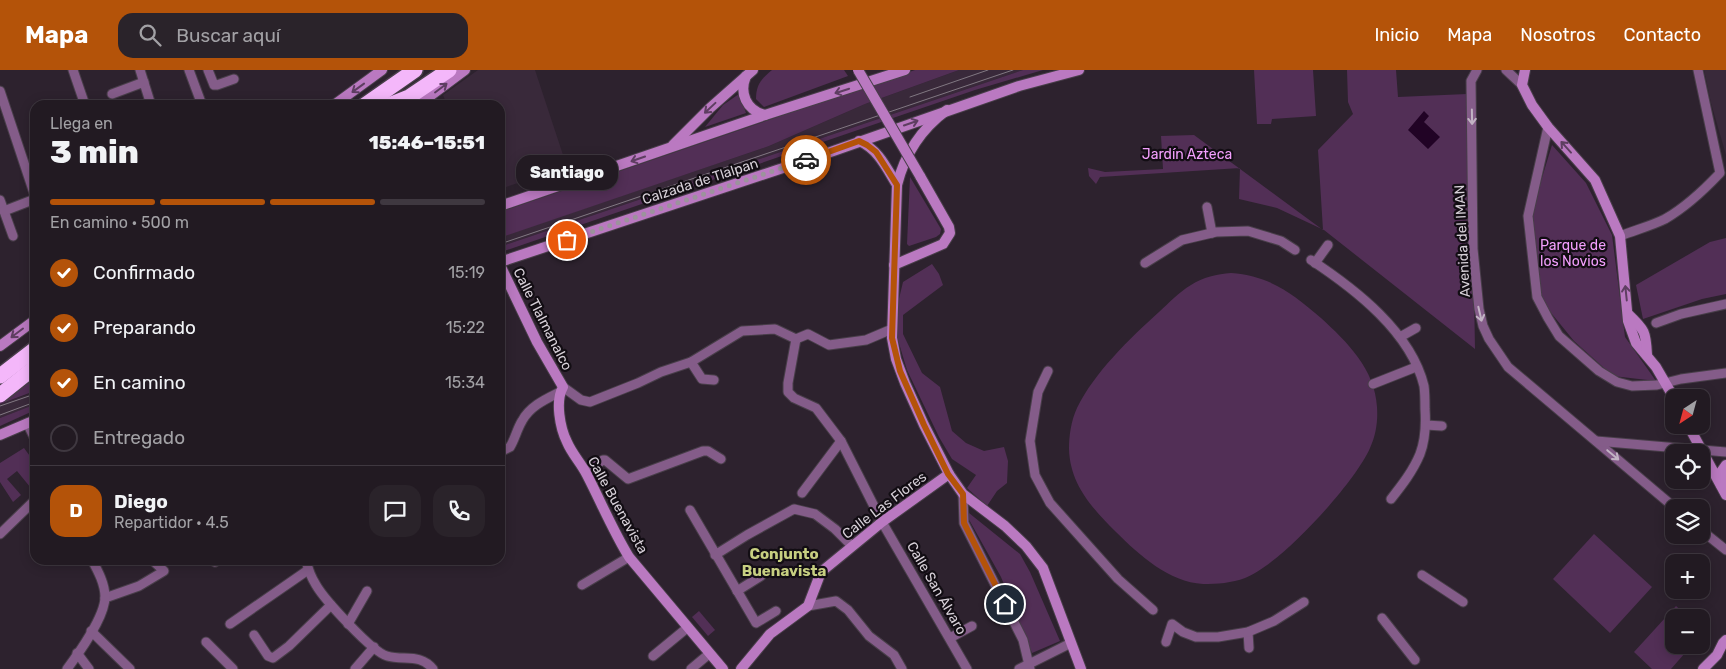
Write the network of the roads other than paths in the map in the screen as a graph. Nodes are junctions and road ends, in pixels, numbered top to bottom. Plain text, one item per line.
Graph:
1 (73, 70) edge
2 (140, 70) edge
3 (189, 70) edge
4 (208, 70) edge
5 (382, 70) edge
6 (399, 70) edge
7 (415, 70) edge
8 (435, 70) edge
9 (449, 70) edge
10 (464, 70) edge
11 (858, 70) edge
12 (905, 70) edge
13 (1079, 70) edge
14 (1477, 70) edge
15 (1506, 70) edge
16 (1525, 70) edge
17 (1698, 70) edge
18 (750, 73) edge
19 (234, 79) dead end
20 (144, 82) junction
21 (1522, 85) junction
22 (0, 91) edge
23 (112, 94) dead end
24 (83, 100) edge
25 (149, 100) edge
26 (200, 100) edge
27 (341, 100) edge
28 (361, 100) edge
29 (373, 100) edge
30 (395, 100) edge
31 (401, 100) edge
32 (425, 100) edge
33 (947, 110) junction
34 (764, 115) junction
35 (1548, 127) junction
36 (859, 141) junction
37 (671, 148) junction
38 (1723, 174) edge
39 (30, 183) edge
40 (897, 185) junction
41 (0, 200) edge
42 (30, 200) edge
43 (505, 204) edge
44 (1207, 207) dead end
45 (4, 211) junction
46 (1212, 233) junction
47 (13, 236) dead end
48 (1620, 236) junction
49 (1328, 245) dead end
50 (1295, 250) dead end
51 (505, 261) edge
52 (1145, 263) dead end
53 (894, 265) junction
54 (505, 274) edge
55 (1726, 304) edge
56 (1656, 323) dead end
57 (30, 324) edge
58 (1416, 328) dead end
59 (892, 329) junction
60 (1400, 337) junction
61 (796, 339) junction
62 (0, 346) edge
63 (30, 354) edge
64 (692, 362) junction
65 (0, 364) edge
66 (30, 367) edge
67 (1416, 367) junction
68 (30, 371) edge
69 (1048, 371) dead end
70 (1726, 373) edge
71 (0, 376) edge
72 (714, 380) dead end
73 (1666, 383) junction
74 (1373, 384) dead end
75 (562, 389) junction
76 (1669, 389) edge
77 (0, 395) edge
78 (30, 422) edge
79 (1426, 425) junction
80 (1442, 426) dead end
81 (0, 435) edge
82 (842, 441) junction
83 (1596, 441) junction
84 (1665, 446) edge
85 (505, 450) edge
86 (1710, 450) edge
87 (1726, 452) edge
88 (721, 460) dead end
89 (1726, 465) edge
90 (1710, 466) edge
91 (586, 472) junction
92 (948, 474) junction
93 (1724, 490) edge
94 (802, 493) dead end
95 (963, 494) junction
96 (1391, 499) dead end
97 (1665, 500) edge
98 (30, 505) edge
99 (690, 510) dead end
100 (882, 522) junction
101 (0, 534) edge
102 (1710, 537) edge
103 (852, 546) junction
104 (1726, 550) edge
105 (715, 555) junction
106 (629, 557) junction
107 (94, 565) edge
108 (157, 565) edge
109 (307, 565) edge
110 (308, 570) junction
111 (1422, 575) dead end
112 (761, 576) dead end
113 (582, 585) dead end
114 (367, 591) dead end
115 (737, 591) junction
116 (105, 598) junction
117 (1304, 602) dead end
118 (1463, 602) dead end
119 (331, 605) junction
120 (808, 606) junction
121 (1154, 610) dead end
122 (776, 611) dead end
123 (1382, 618) dead end
124 (230, 624) dead end
125 (348, 624) junction
126 (972, 626) dead end
127 (687, 628) junction
128 (91, 631) junction
129 (1248, 632) junction
130 (254, 635) dead end
131 (950, 638) junction
132 (1726, 640) edge
133 (206, 642) dead end
134 (1166, 642) dead end
135 (1071, 643) junction
136 (374, 647) junction
137 (1249, 648) dead end
138 (77, 653) junction
139 (709, 654) junction
140 (1721, 654) edge
141 (653, 656) dead end
142 (1415, 660) dead end
143 (1030, 666) edge
144 (67, 669) edge
145 (89, 669) edge
146 (130, 669) edge
147 (232, 669) edge
148 (355, 669) edge
149 (433, 669) edge
150 (691, 669) edge
151 (723, 669) edge
152 (741, 669) edge
153 (902, 669) edge
154 (967, 669) edge
155 (1019, 669) edge
156 (1081, 669) edge
157 (1703, 669) edge

1 - 24 street
2 - 20 street
3 - 26 street
4 - 19 street
5 -> 27 main road
6 - 28 highway
7 - 29 highway
8 - 30 highway
9 - 31 highway
32 -> 10 main road
11 - 53 main road, bridge
12 -> 34 main road
13 - 33 main road, Calzada de Tlalpan
14 -> 83 street, Avenida del IMAN
15 - 21 street
16 - 21 main road
17 - 38 street
18 - 34 main road
18 -> 37 main road
20 - 23 street
20 - 25 street
21 - 35 main road
22 - 39 street
36 -> 33 main road, Calzada de Tlalpan
33 - 40 main road
34 - 37 main road
48 -> 35 main road
35 - 73 street
36 - 40 main road
36 - 51 main road, Calzada de Tlalpan
37 -> 43 main road
38 - 48 street
40 - 53 main road
41 - 45 street
42 - 45 street
44 - 46 street
45 - 47 street
46 - 50 street
46 - 52 street
73 -> 48 main road
49 - 60 street
53 - 59 main road
54 - 75 main road, Calle Tlalmanalco
55 - 56 street
57 -> 62 main road
58 - 60 street
59 - 61 street
59 - 92 main road
60 - 67 street
61 - 64 street
61 - 82 street, Calle San Álvaro
63 - 71 highway, bridge
64 - 72 street
64 - 75 street
65 - 66 main road
67 - 74 street
67 - 79 street
68 - 77 highway, bridge
69 - 121 street
70 - 73 street
73 - 76 main road
75 - 85 street
75 - 91 main road, Calle Buenavista
78 - 81 main road
79 - 80 street
79 - 96 street
82 - 94 street
82 - 100 street, Calle San Álvaro
83 - 84 street
83 -> 97 street, Avenida del IMAN
86 - 87 street
88 - 91 street
89 - 93 main road
90 - 93 main road
91 - 106 main road, Calle Buenavista
92 - 95 main road
92 - 100 main road, Calle Las Flores
95 - 135 main road
95 - 143 street
98 - 101 street
99 - 105 street
100 - 103 main road, Calle Las Flores
100 - 131 street, Calle San Álvaro
102 - 104 street
103 - 105 street
103 - 120 main road, Calle Las Flores
105 - 115 street
106 - 113 street
106 - 127 main road, Calle Buenavista
107 - 116 street
108 - 116 street
109 - 110 street
110 - 119 street
110 - 124 street
111 - 118 street
112 - 115 street
114 - 125 street
115 - 122 street
116 - 128 street
117 - 129 street
119 - 125 street
119 - 130 street
120 - 152 main road
120 - 153 street
123 - 142 street
125 - 136 street
126 - 131 street
127 - 139 main road, Calle Buenavista
127 - 141 street
128 - 138 street
128 - 146 street
129 - 134 street
129 - 137 street
131 - 154 street, Calle San Álvaro
132 - 140 main road
133 - 147 street
135 - 143 street
135 - 156 main road
136 - 148 street
136 - 149 street
138 - 144 street
138 - 145 street
139 - 150 street
139 - 151 main road, Calle Buenavista
140 - 157 main road
143 - 155 street

